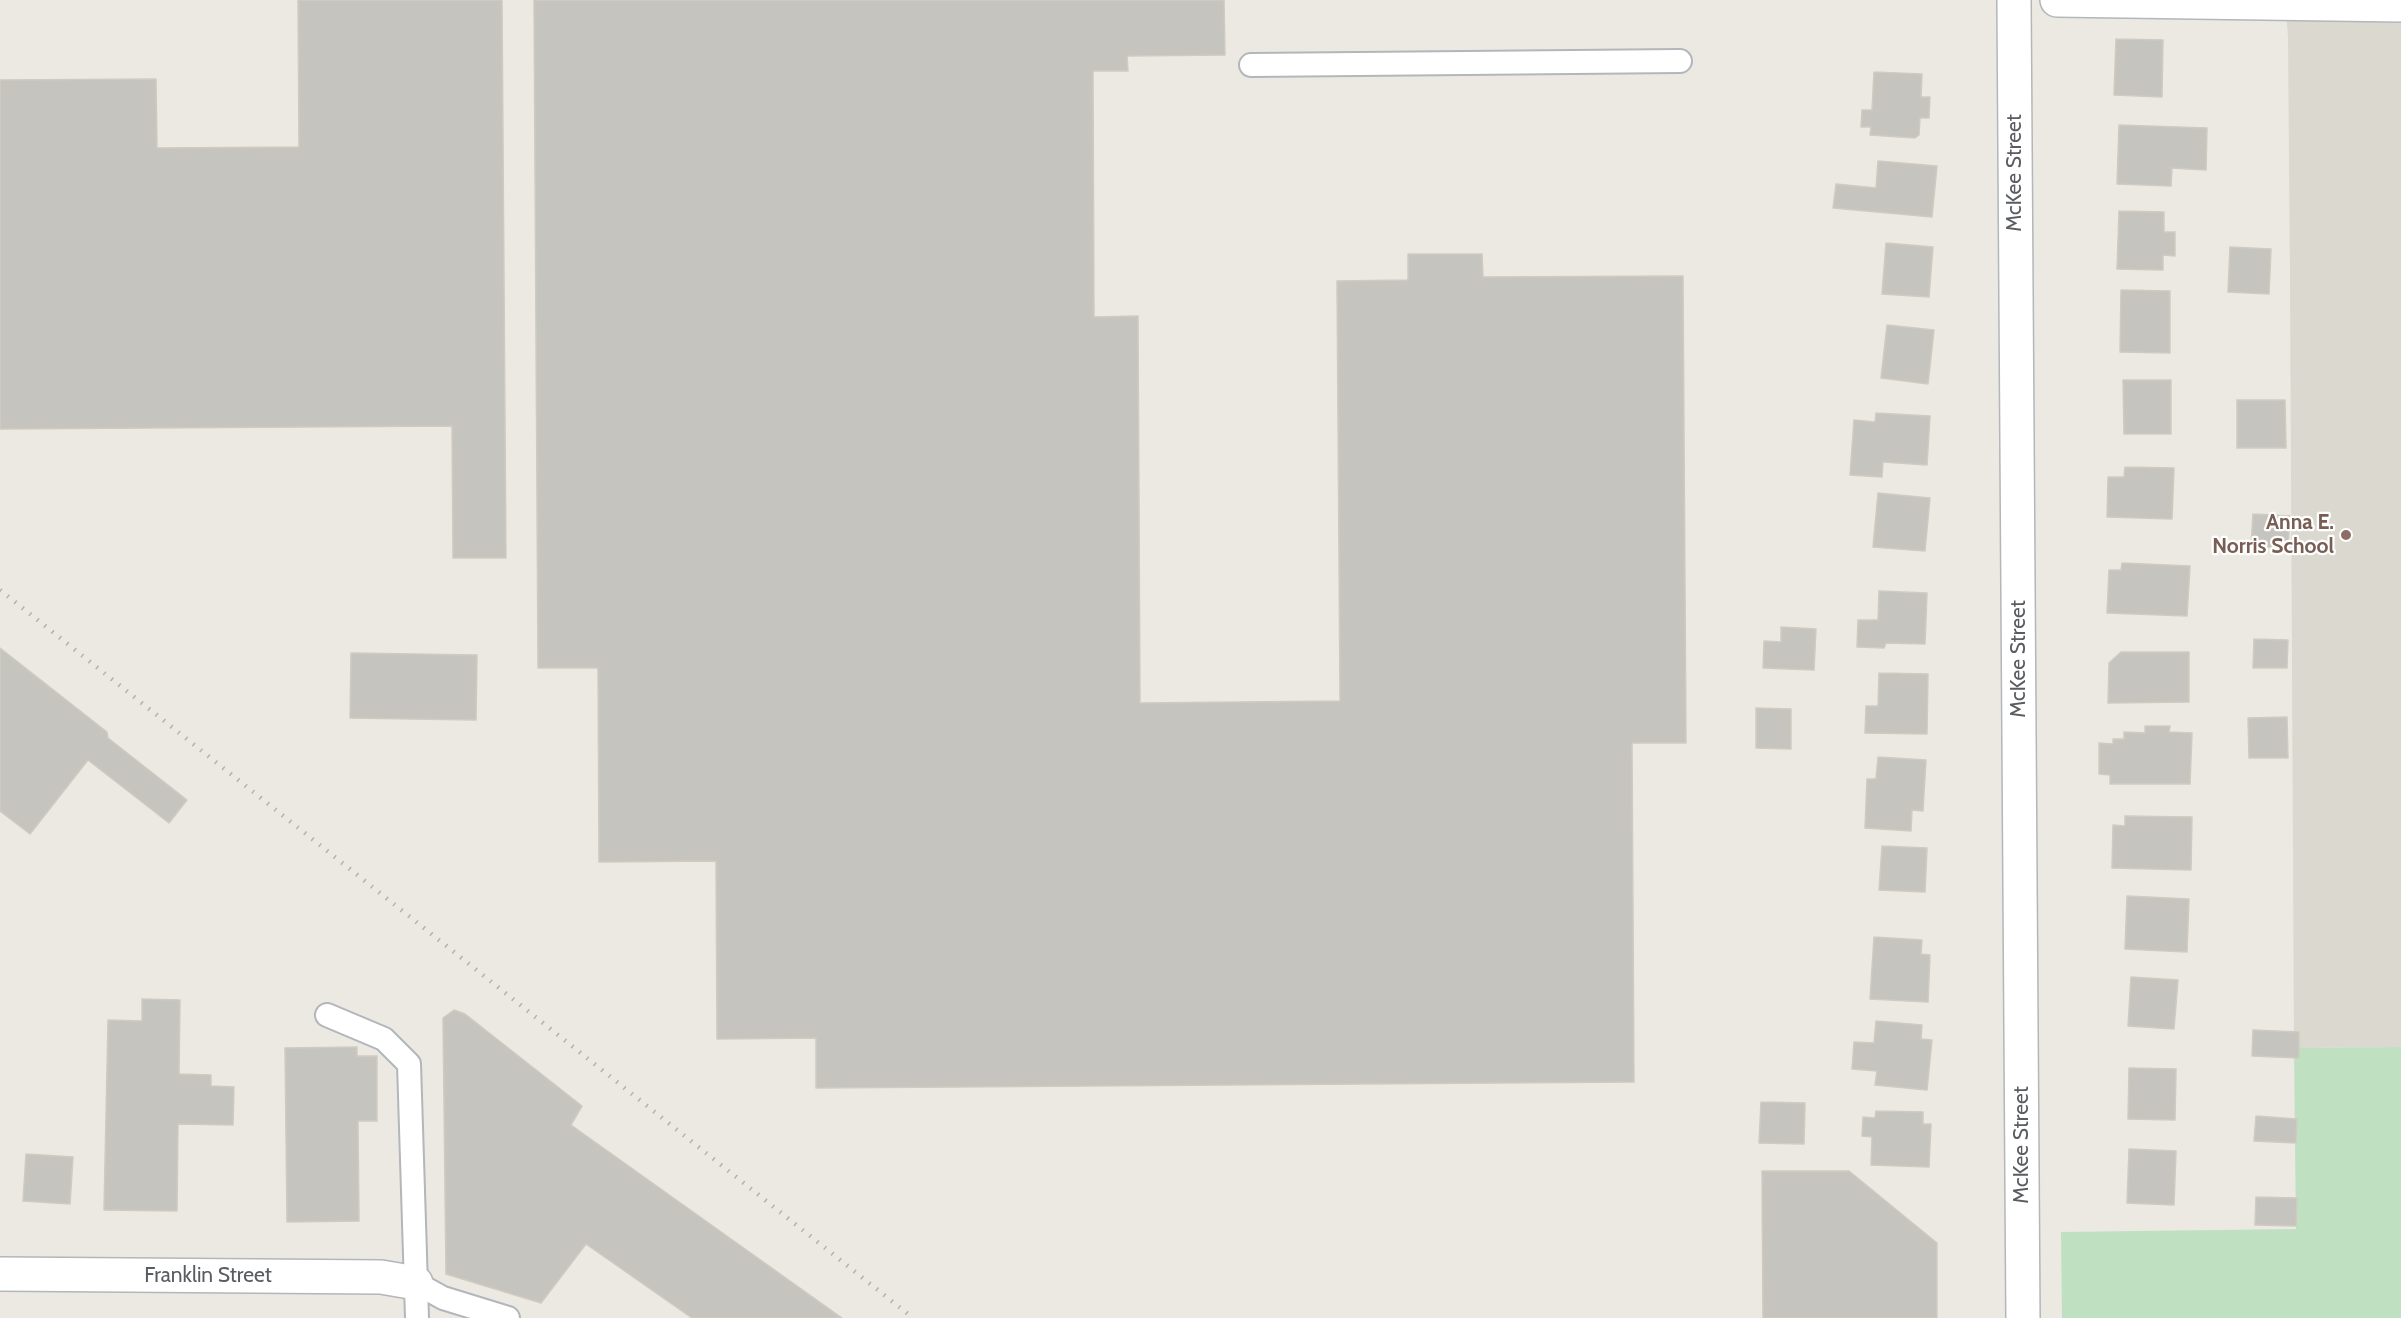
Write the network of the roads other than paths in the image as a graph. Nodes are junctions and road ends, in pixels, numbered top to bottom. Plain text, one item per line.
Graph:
1 (2014, 0) edge
2 (2057, 0) edge
3 (2401, 5) edge
4 (1680, 61) dead end
5 (1251, 65) dead end
6 (327, 1016) dead end
7 (0, 1274) edge
8 (416, 1283) junction
9 (417, 1318) edge
10 (508, 1318) edge
11 (2023, 1318) edge

1 - 11 street, McKee Street
2 - 3 street
4 - 5 lane
6 - 8 lane
7 - 8 street, Franklin Street
8 - 9 lane
8 - 10 lane

